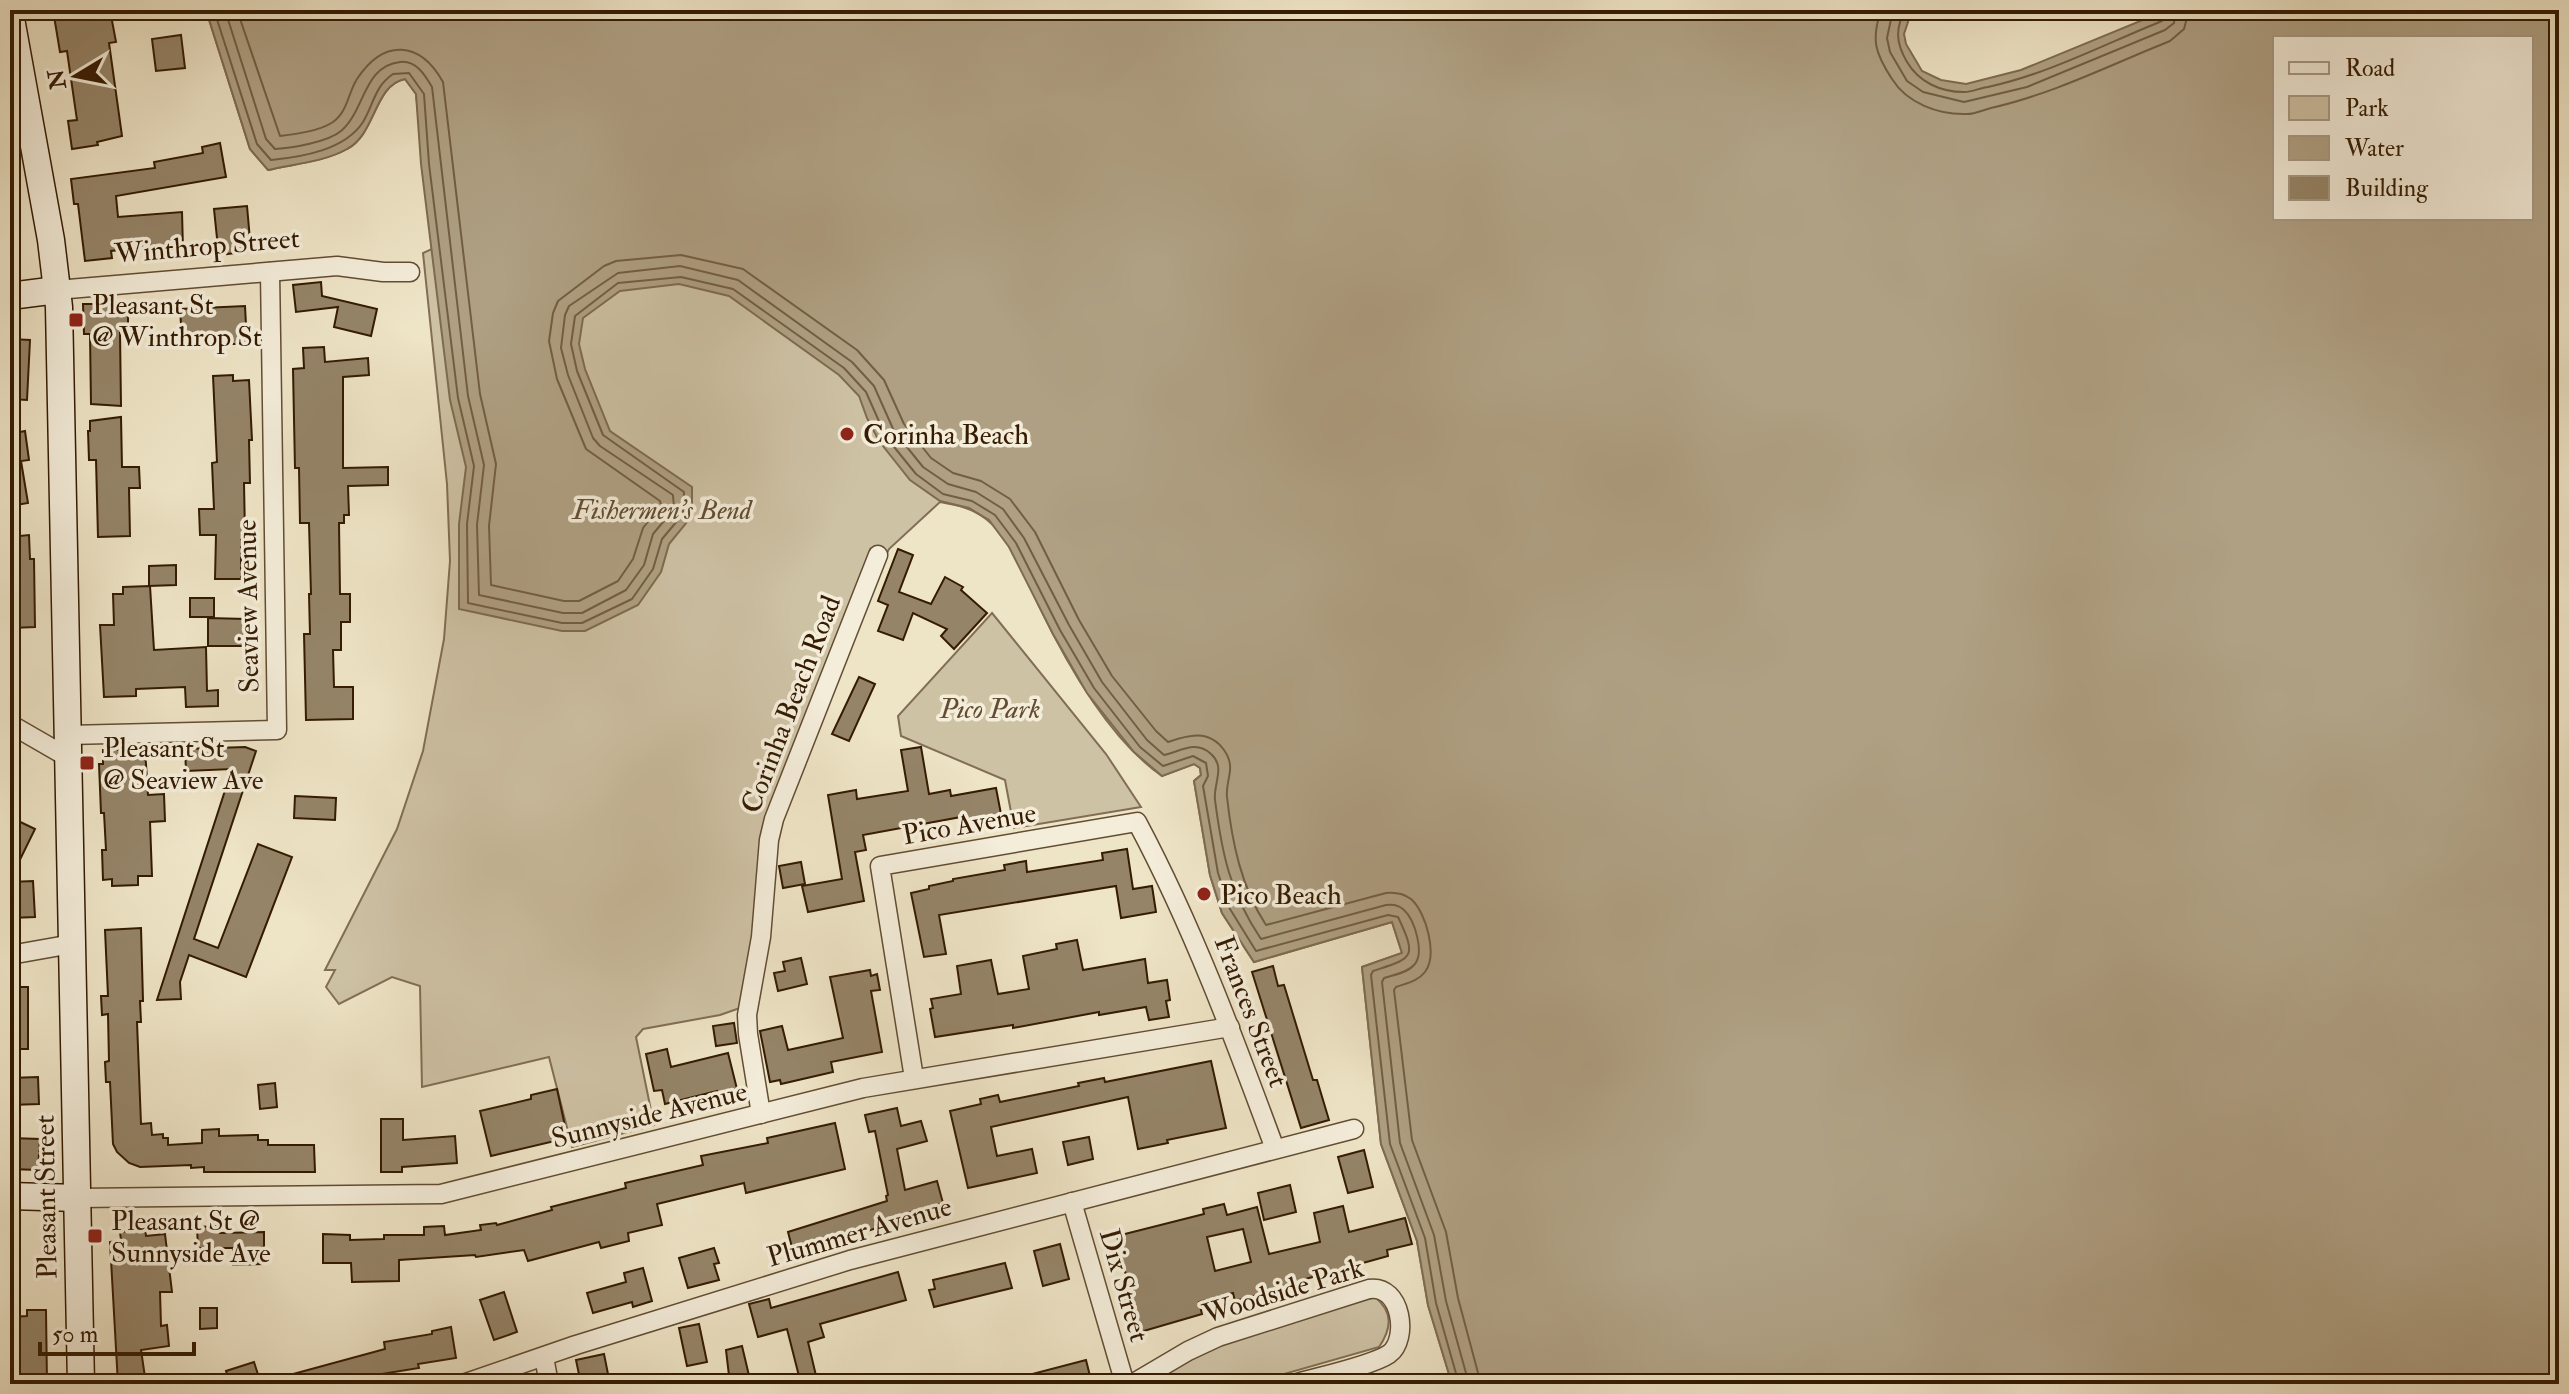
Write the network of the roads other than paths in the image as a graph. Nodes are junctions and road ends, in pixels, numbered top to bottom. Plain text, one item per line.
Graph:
1 (10, 13) edge
2 (270, 272) junction
3 (410, 272) dead end
4 (57, 290) junction
5 (10, 296) edge
6 (878, 555) dead end
7 (10, 724) edge
8 (68, 747) junction
9 (1137, 822) joint
10 (72, 944) junction
11 (10, 955) edge
12 (1230, 1027) junction
13 (914, 1078) junction
14 (761, 1114) junction
15 (1354, 1129) dead end
16 (1275, 1149) junction
17 (10, 1196) edge
18 (77, 1198) junction
19 (1072, 1202) junction
20 (544, 1357) junction
21 (81, 1384) edge
22 (463, 1384) edge
23 (549, 1384) edge
24 (1125, 1384) edge
25 (1132, 1384) edge
26 (1294, 1384) edge

1 - 4 main road, Pleasant Street
2 - 3 street, Winthrop Street
2 - 4 street, Winthrop Street
2 - 8 street, Seaview Avenue
4 - 5 main road, Winthrop Street
4 - 8 main road, Pleasant Street
6 - 14 street, Corinha Beach Road
7 - 8 street
8 - 10 main road, Pleasant Street
9 - 12 street, Frances Street
9 - 13 street, Pico Avenue
10 - 11 street
10 - 18 main road, Pleasant Street
12 - 13 street, Sunnyside Avenue
12 - 16 street, Frances Street
13 - 14 street, Sunnyside Avenue
14 - 18 street, Sunnyside Avenue
15 - 16 street
16 - 19 street, Plummer Avenue
17 - 18 main road
18 - 21 main road, Pleasant Street
19 - 20 street, Plummer Avenue
19 - 24 street, Dix Street
20 - 22 street, Plummer Avenue
20 - 23 street
25 - 26 street, Woodside Park

